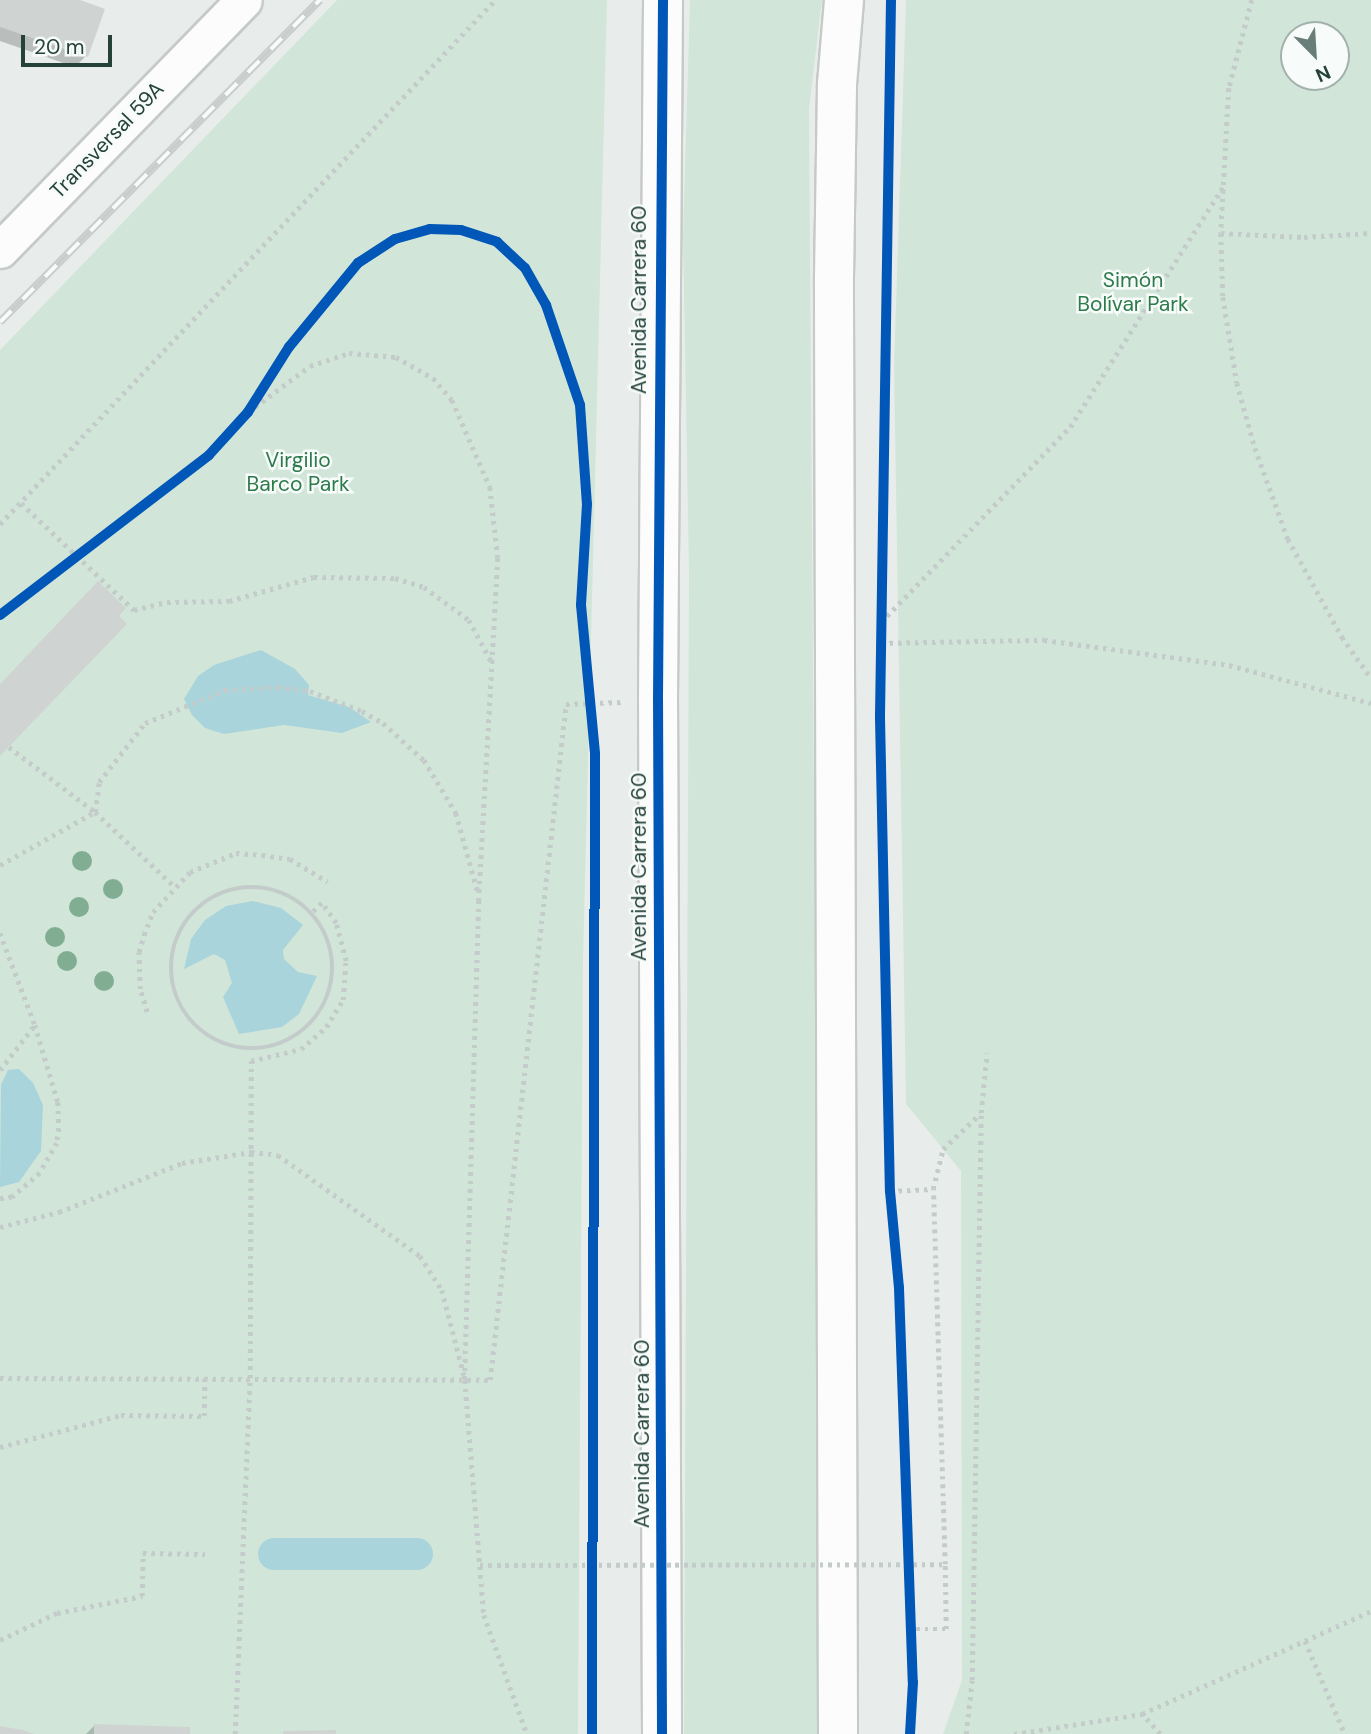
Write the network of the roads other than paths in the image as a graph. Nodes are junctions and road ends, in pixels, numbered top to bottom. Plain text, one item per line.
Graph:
1 (244, 0) edge
2 (663, 0) edge
3 (844, 0) edge
4 (0, 250) edge
5 (662, 1734) edge
6 (838, 1734) edge

1 - 4 street, Transversal 59A
2 - 5 main road, Avenida Carrera 60
3 - 6 main road

